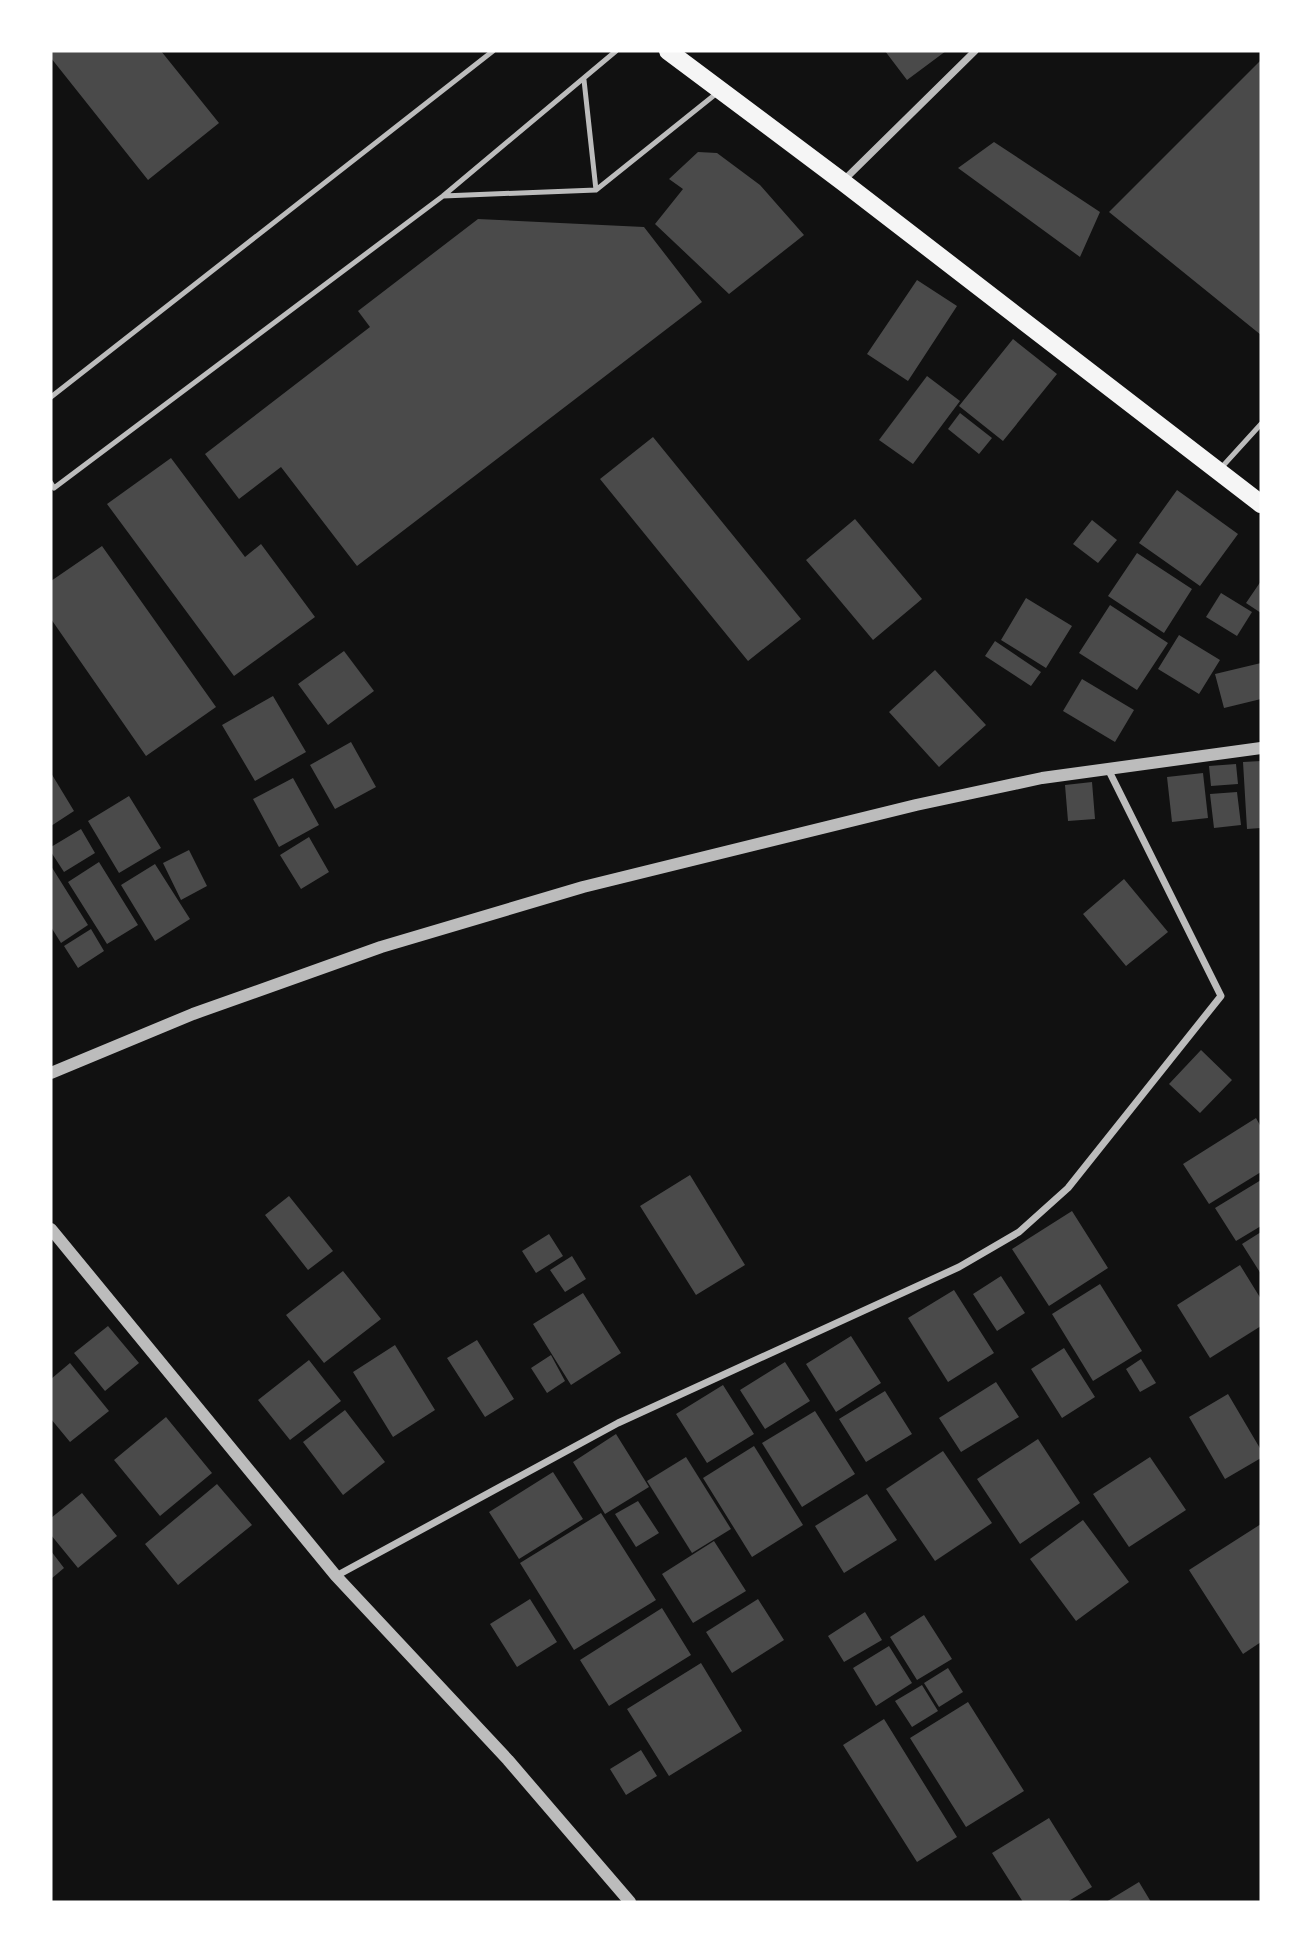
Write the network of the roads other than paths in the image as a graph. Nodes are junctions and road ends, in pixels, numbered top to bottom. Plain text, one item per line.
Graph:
1 (493, 51) edge
2 (616, 51) edge
3 (668, 51) edge
4 (975, 51) edge
5 (584, 80) junction
6 (720, 90) junction
7 (843, 182) junction
8 (596, 190) junction
9 (443, 196) junction
10 (51, 397) edge
11 (1261, 425) edge
12 (1218, 470) junction
13 (51, 484) edge
14 (1261, 504) edge
15 (1261, 748) edge
16 (1108, 769) junction
17 (51, 1073) edge
18 (51, 1229) edge
19 (336, 1576) junction
20 (630, 1902) edge

1 - 10 lane
2 - 5 lane
3 - 6 main road
4 - 7 street
5 - 8 lane
5 - 9 lane
6 - 7 main road
6 - 8 lane
7 - 12 main road
8 - 9 lane
9 - 13 lane
11 - 12 lane
12 - 14 main road
15 - 16 street
16 - 17 street
16 - 19 street
18 - 19 street
19 - 20 street

